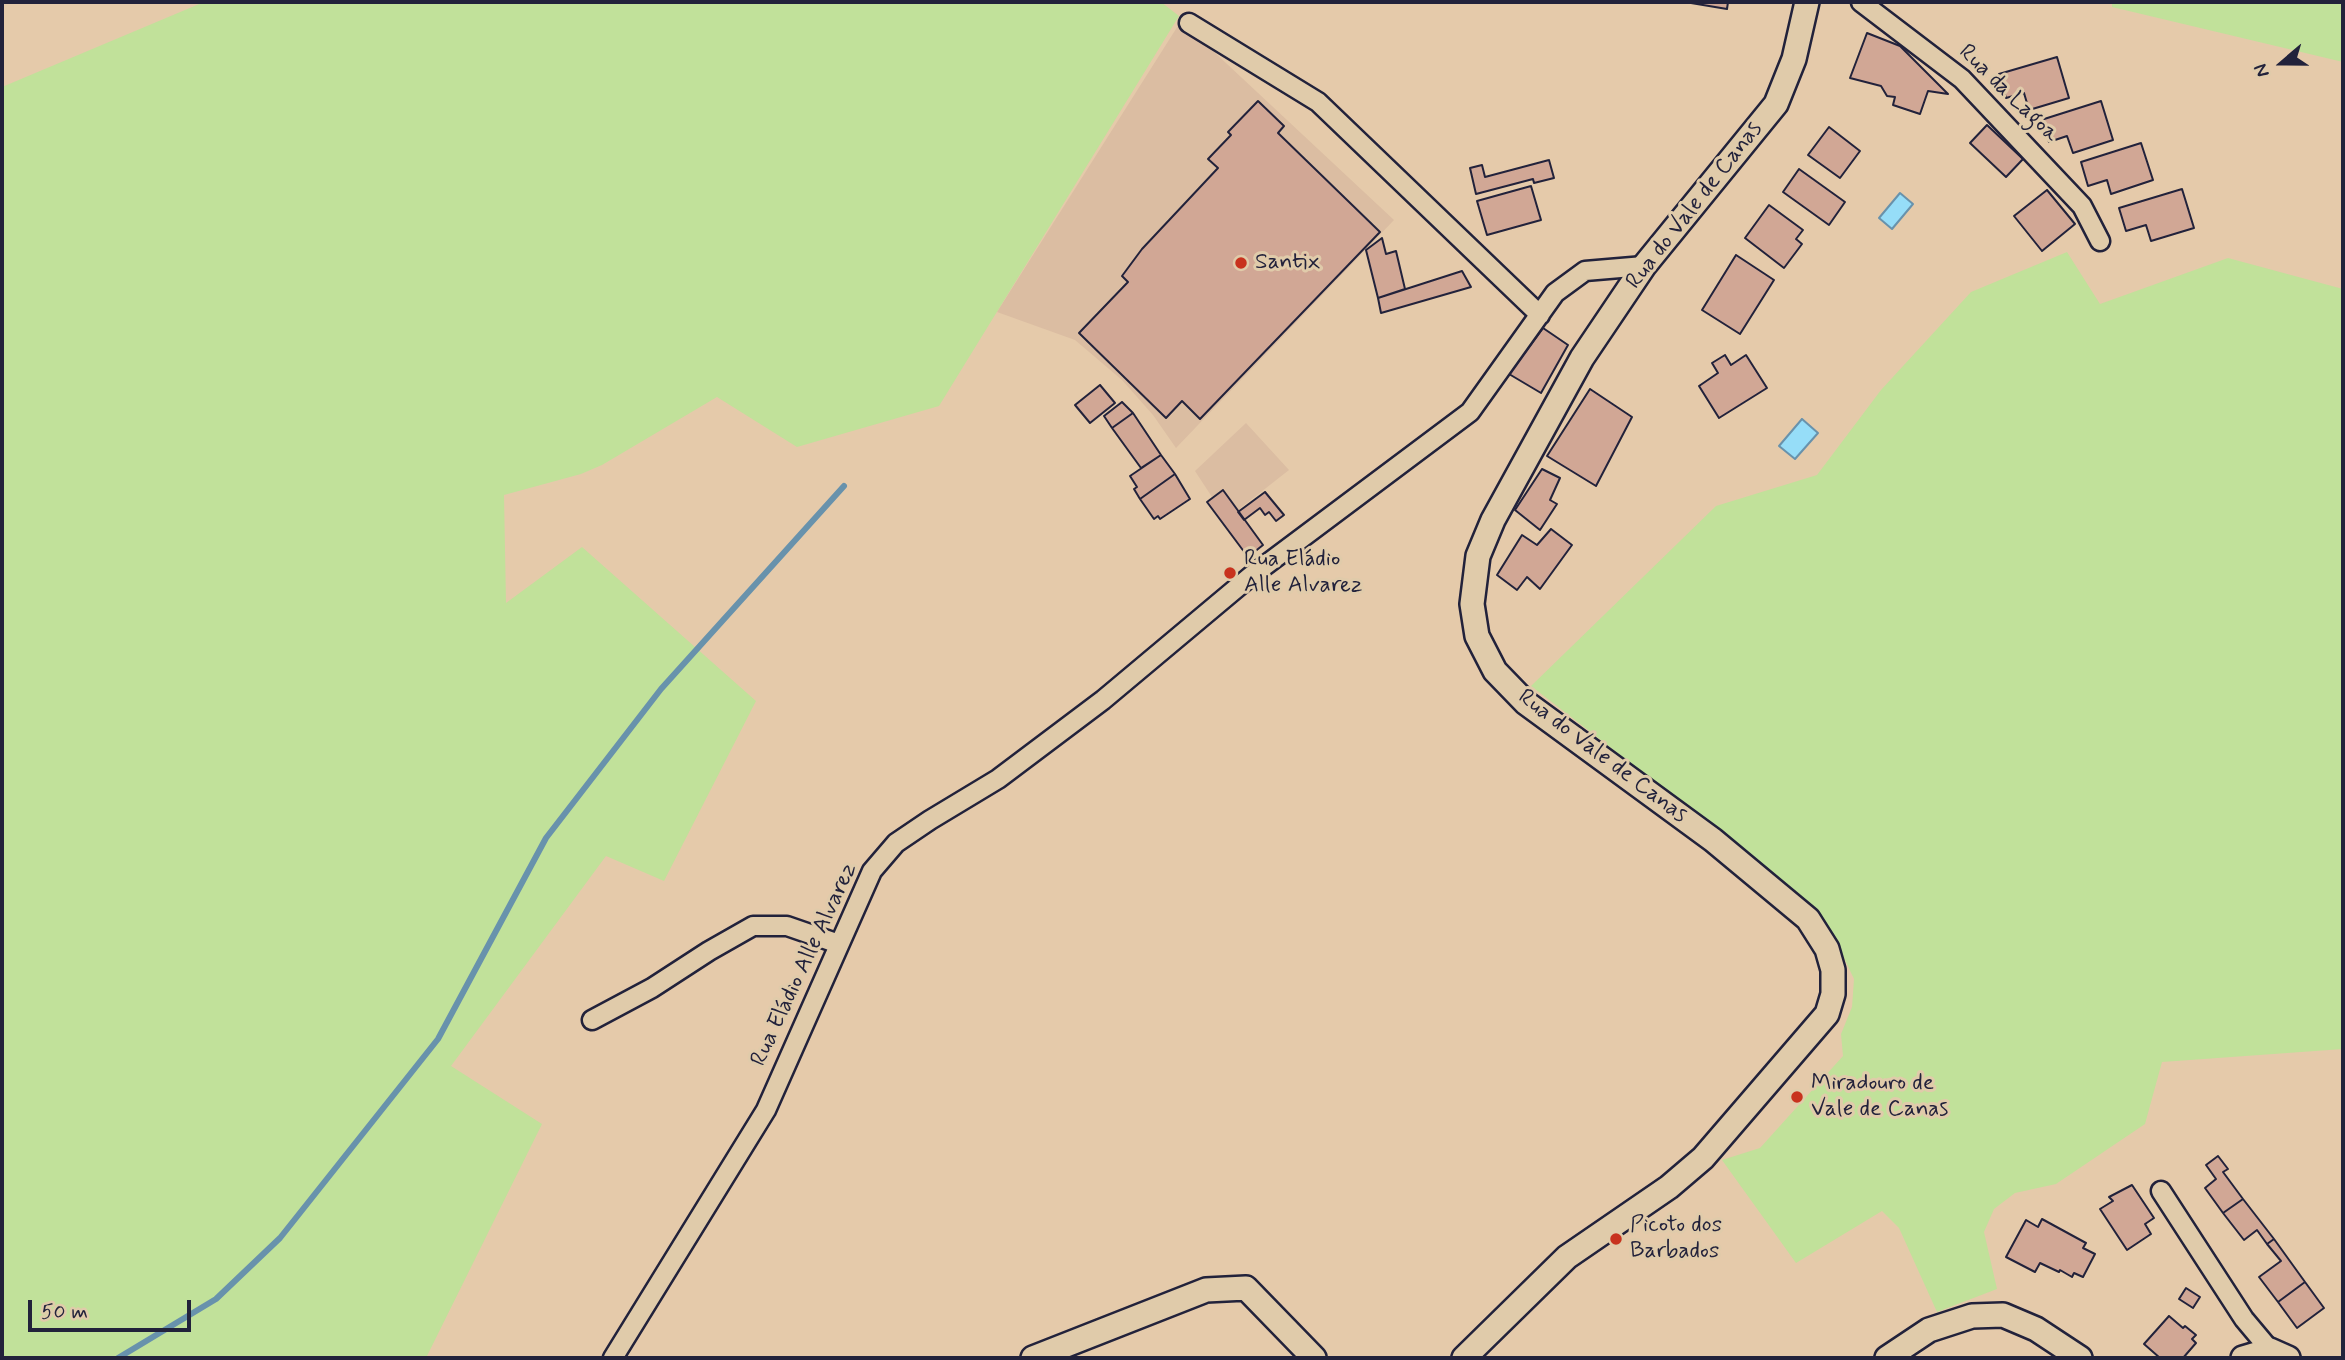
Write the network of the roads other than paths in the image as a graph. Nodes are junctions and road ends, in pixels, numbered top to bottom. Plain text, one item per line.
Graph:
1 (1807, 2) edge
2 (1861, 2) edge
3 (1189, 23) dead end
4 (2100, 241) dead end
5 (1644, 266) junction
6 (1540, 315) junction
7 (839, 944) junction
8 (592, 1020) dead end
9 (2161, 1191) dead end
10 (2279, 1354) edge
11 (613, 1358) edge
12 (1033, 1358) edge
13 (1314, 1358) edge
14 (1464, 1358) edge
15 (1887, 1358) edge
16 (2080, 1358) edge
17 (2242, 1358) edge

1 - 5 street, Rua do Vale de Canas
2 - 4 street, Rua da Lagoa
3 - 6 street
5 - 6 street, Rua Eládio Alle Alvarez
5 - 14 street, Rua do Vale de Canas
6 - 7 street, Rua Eládio Alle Alvarez
7 - 8 street
7 - 11 street, Rua Eládio Alle Alvarez
9 - 10 street
10 - 17 street
12 - 13 street
15 - 16 street

